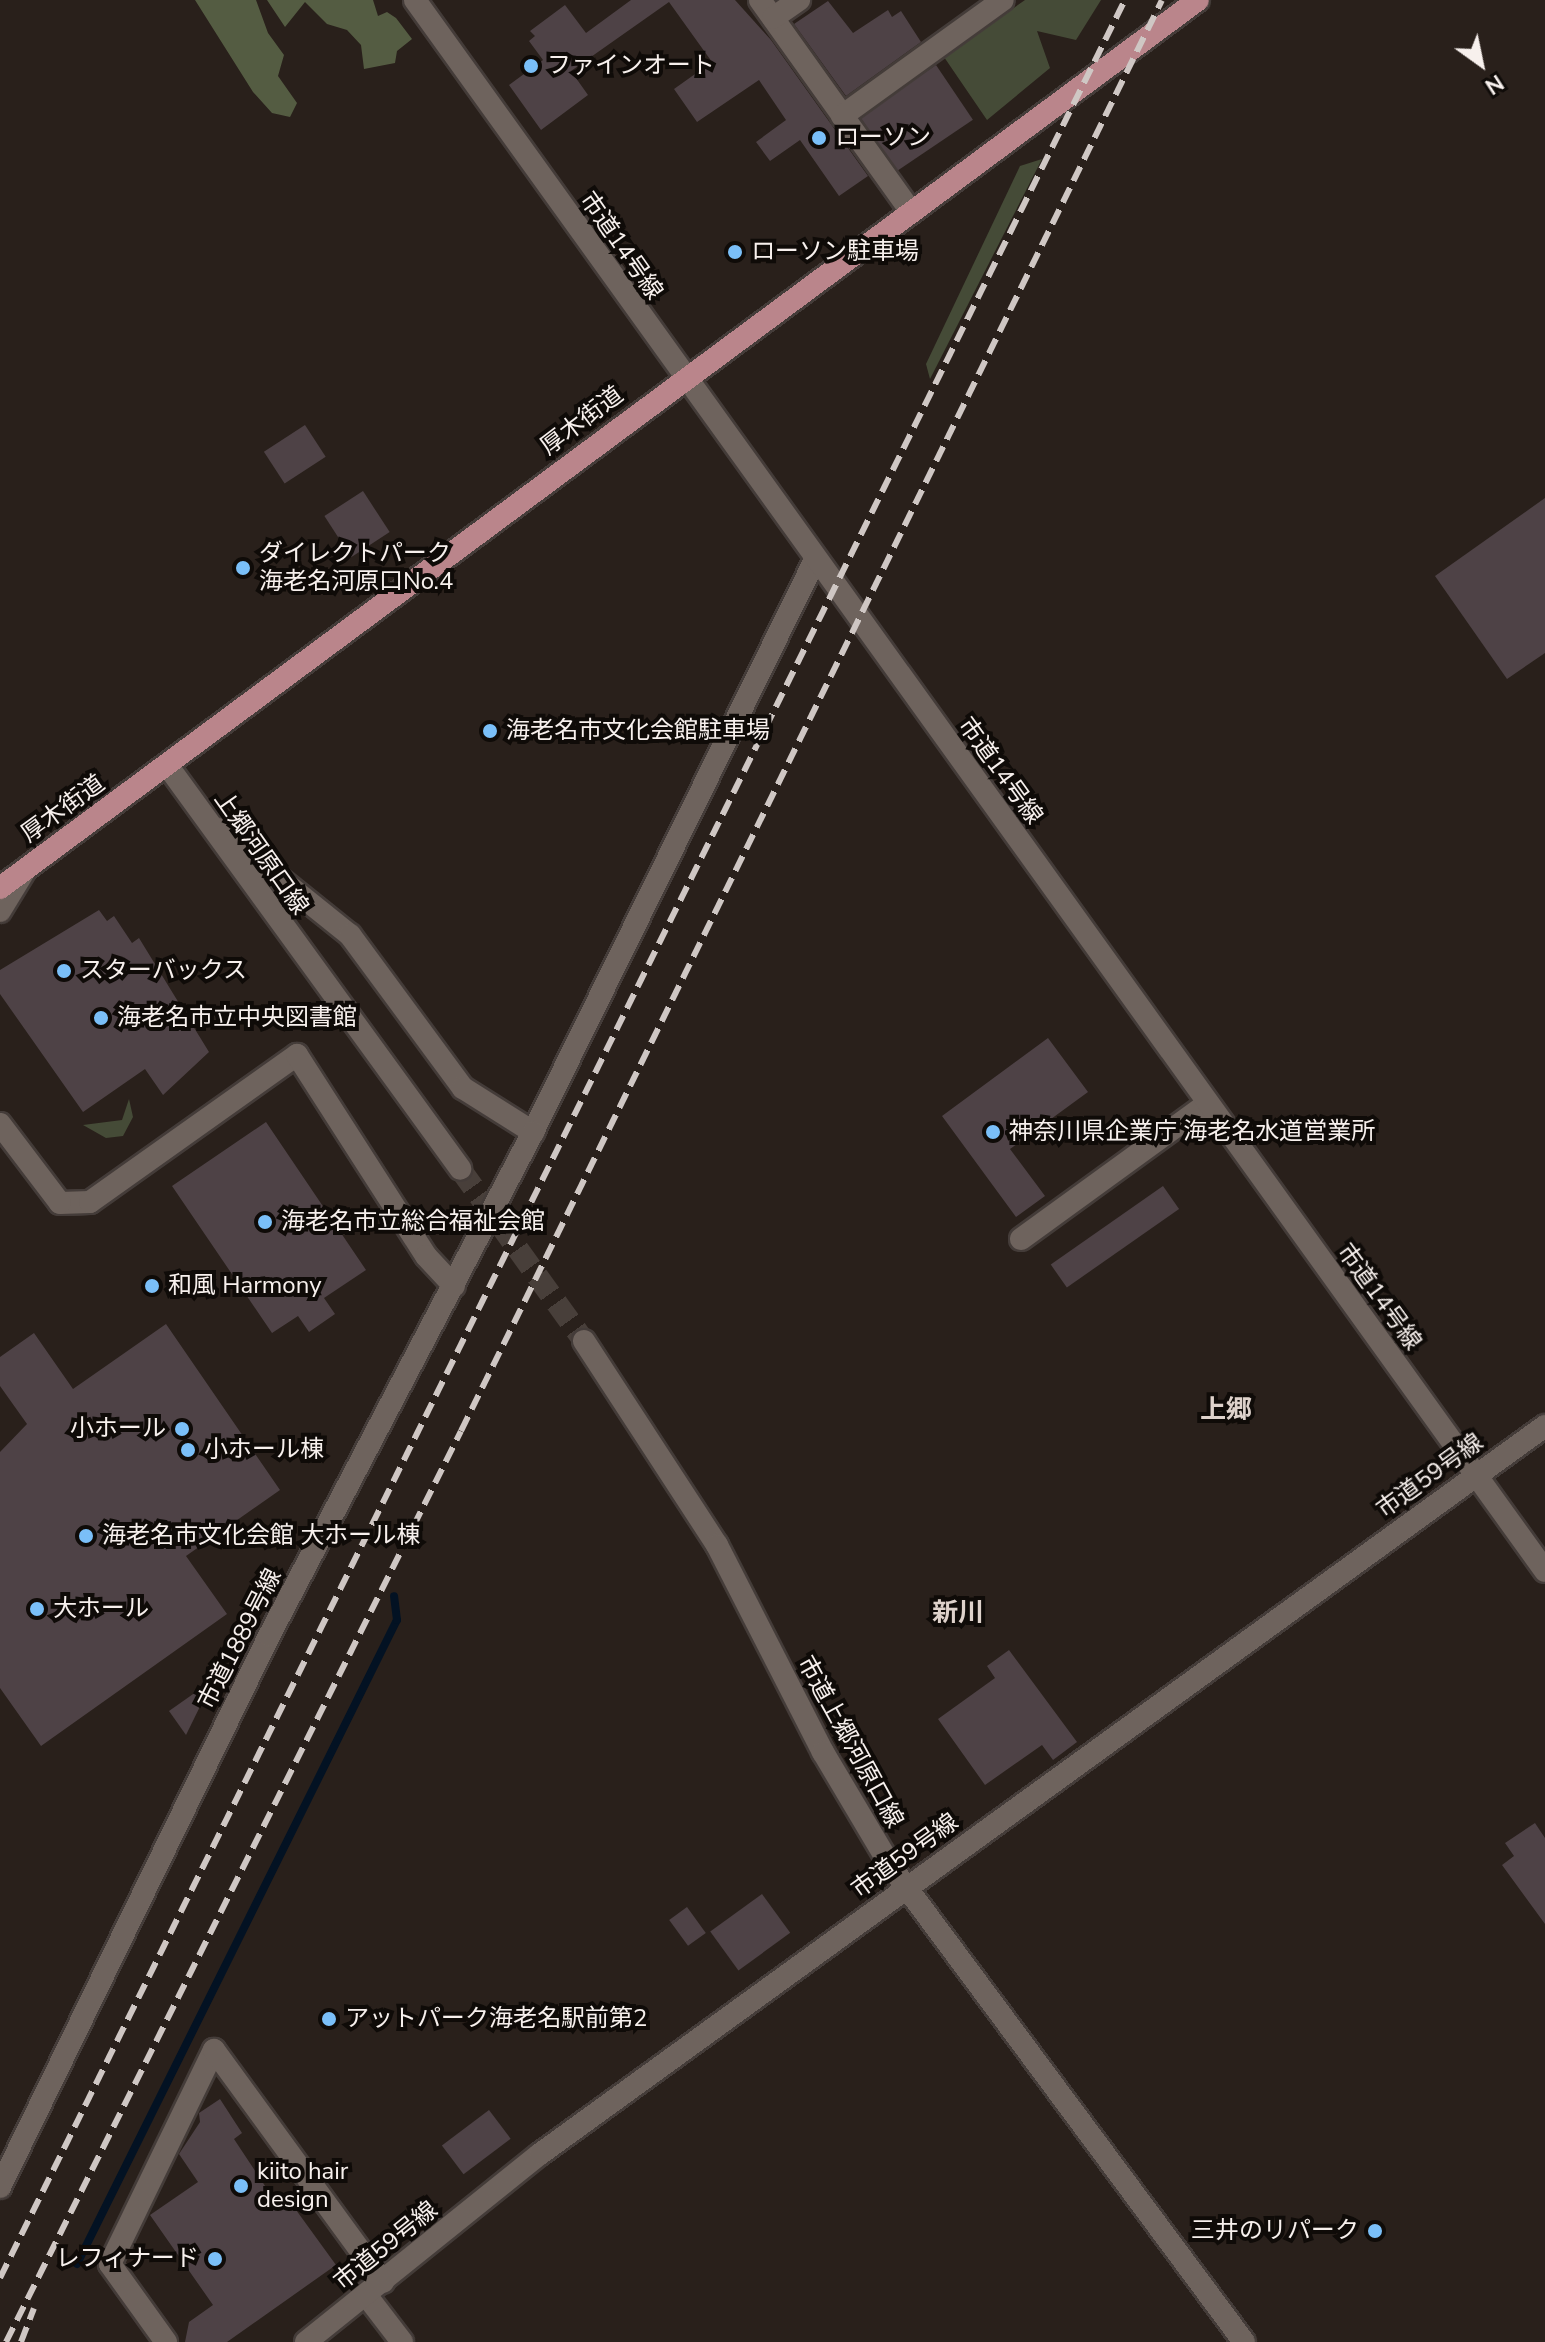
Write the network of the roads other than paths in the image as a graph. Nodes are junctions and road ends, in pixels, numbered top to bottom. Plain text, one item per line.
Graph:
1 (415, 0) edge
2 (799, 0) edge
3 (1003, 0) edge
4 (1198, 0) edge
5 (767, 9) edge
6 (842, 116) junction
7 (909, 209) junction
8 (684, 378) junction
9 (815, 560) junction
10 (167, 765) junction
11 (205, 819) junction
12 (26, 869) junction
13 (0, 888) edge
14 (0, 911) edge
15 (1207, 1104) junction
16 (0, 1124) edge
17 (533, 1132) junction
18 (460, 1169) tunnel mouth
19 (1021, 1239) dead end
20 (454, 1286) junction
21 (584, 1341) tunnel mouth
22 (1545, 1426) edge
23 (1475, 1475) junction
24 (1545, 1571) edge
25 (907, 1887) junction
26 (0, 2187) edge
27 (374, 2289) junction
28 (166, 2342) edge
29 (306, 2342) edge
30 (402, 2342) edge
31 (1244, 2342) edge

1 - 8 street, 市道14号線
2 - 5 street
3 - 6 street
4 - 7 main road, 厚木街道
5 - 6 street
6 - 7 street
7 - 8 main road, 厚木街道
8 - 9 street, 市道14号線
8 - 10 main road, 厚木街道
9 - 15 street, 市道14号線
9 - 17 street, 市道1889号線
10 - 11 street, 上郷河原口線
10 - 12 main road, 厚木街道
11 - 17 street
11 - 18 street, 上郷河原口線
12 - 13 main road, 厚木街道
12 - 14 street
15 - 19 street
15 - 23 street, 市道14号線
16 - 20 street
17 - 20 street, 市道1889号線
20 - 26 street, 市道1889号線
21 - 25 street, 市道上郷河原口線
22 - 23 street, 市道59号線
23 - 24 street, 市道14号線
23 - 25 street, 市道59号線
25 - 27 street, 市道59号線
25 - 31 street, 市道上郷河原口線
27 - 28 street
27 - 29 street, 市道59号線
27 - 30 street

